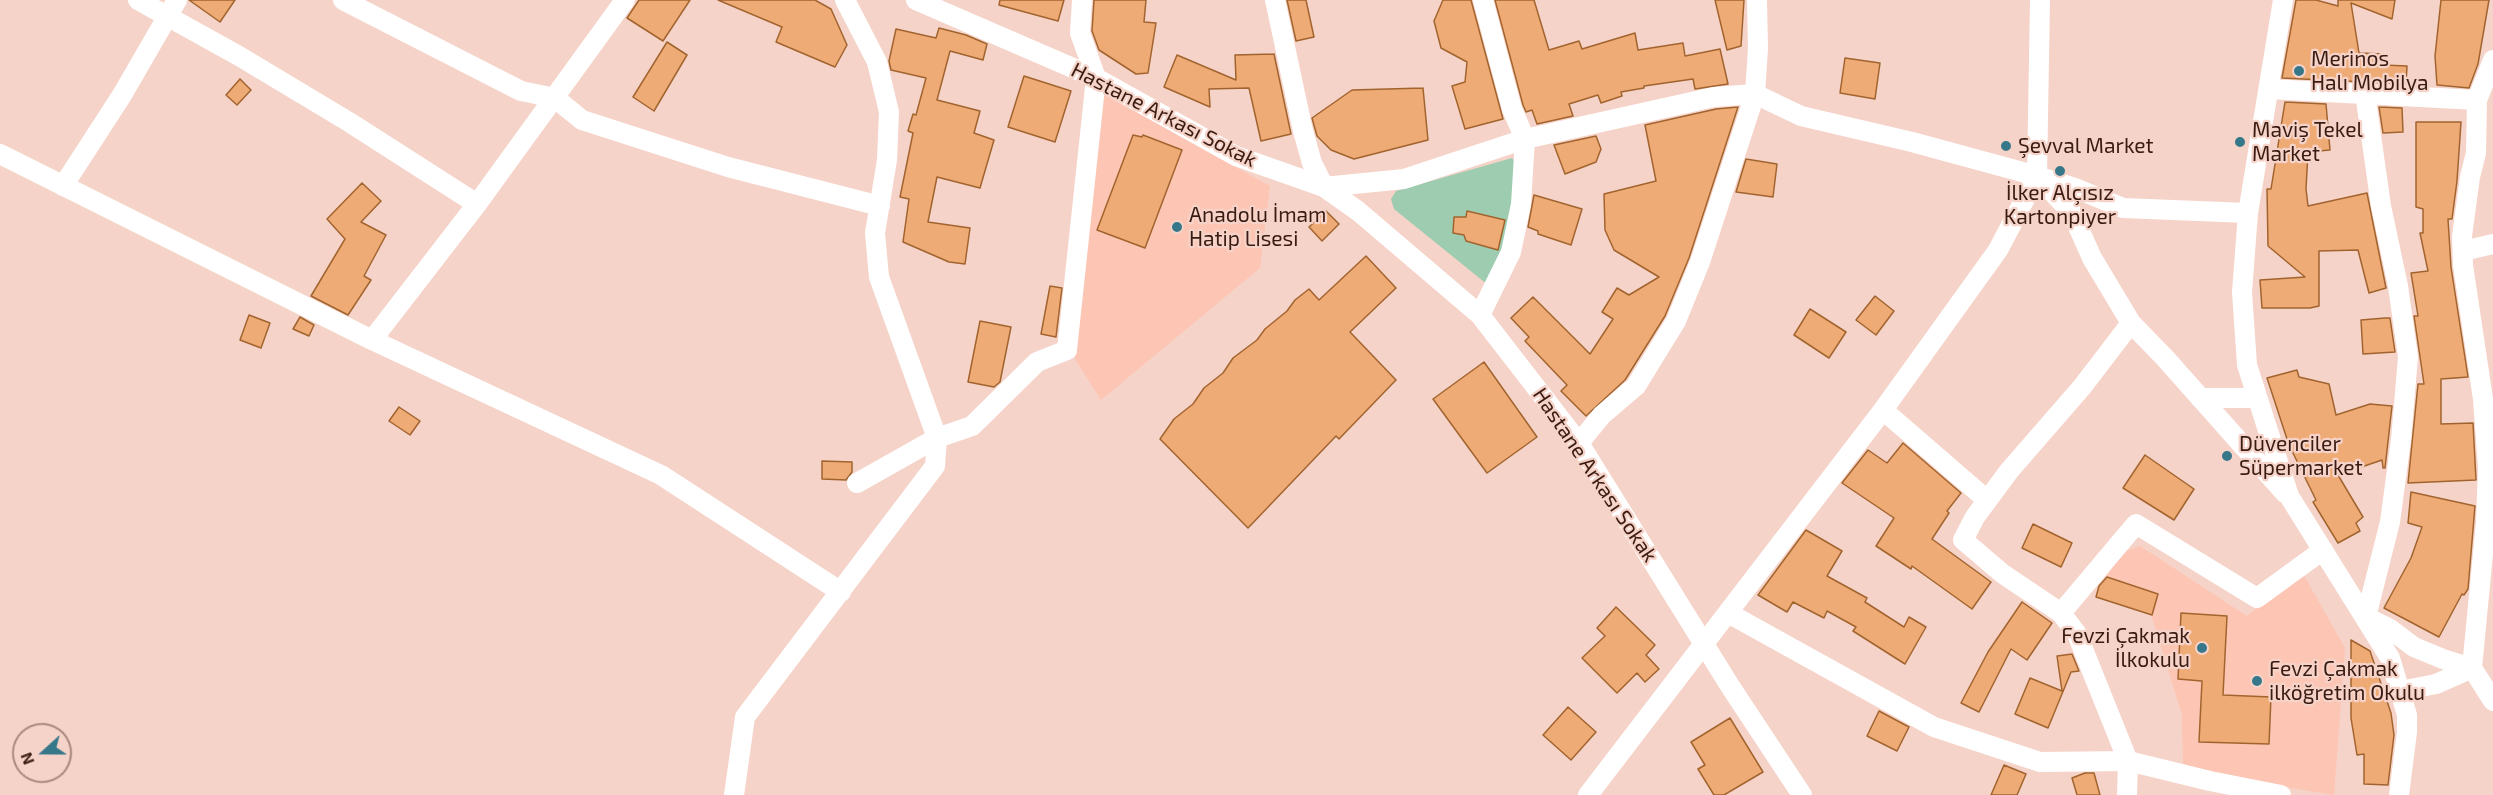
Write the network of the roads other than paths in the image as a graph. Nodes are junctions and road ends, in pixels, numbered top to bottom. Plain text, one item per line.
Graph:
1 (138, 0) edge
2 (343, 0) edge
3 (625, 0) edge
4 (845, 0) edge
5 (916, 0) edge
6 (1082, 0) edge
7 (1275, 0) edge
8 (1483, 0) edge
9 (1757, 0) edge
10 (2040, 0) edge
11 (2283, 0) edge
12 (172, 8) edge
13 (2493, 60) edge
14 (1096, 78) junction
15 (2270, 89) junction
16 (2365, 93) junction
17 (1755, 94) junction
18 (555, 98) junction
19 (2477, 100) junction
20 (1525, 139) junction
21 (0, 154) edge
22 (2037, 176) junction
23 (63, 186) junction
24 (1324, 187) junction
25 (477, 204) junction
26 (880, 206) junction
27 (2248, 213) junction
28 (2493, 244) edge
29 (2463, 251) junction
30 (1480, 315) junction
31 (2130, 323) junction
32 (372, 340) junction
33 (2200, 398) junction
34 (2257, 398) junction
35 (1883, 410) junction
36 (937, 438) junction
37 (1579, 443) junction
38 (2491, 467) edge
39 (857, 483) dead end
40 (2289, 496) junction
41 (1987, 500) junction
42 (2324, 550) junction
43 (841, 592) junction
44 (1728, 613) junction
45 (2061, 613) junction
46 (2366, 617) junction
47 (1704, 642) junction
48 (2472, 668) junction
49 (2400, 691) junction
50 (2493, 700) edge
51 (2128, 760) junction
52 (734, 795) edge
53 (1588, 795) edge
54 (1802, 795) edge
55 (2127, 795) edge
56 (2281, 795) edge
57 (2399, 795) edge

1 - 12 street
2 - 18 street
3 - 18 street
4 - 26 street
5 - 14 street, Hastane Arkası Sokak
6 - 14 street
7 - 24 street
8 - 20 street
9 - 17 street
10 - 22 street
11 - 15 street
12 - 23 street
12 - 25 street
13 - 19 street
14 - 24 street, Hastane Arkası Sokak
14 - 36 street
15 - 16 street
15 - 27 street
16 - 19 street
16 - 46 street
17 - 20 street
17 - 22 street
17 - 37 street
18 - 25 street
18 - 26 street
19 - 29 street
20 - 24 street
20 - 30 street
21 - 23 street
22 - 27 street
22 - 31 street
22 - 35 street
23 - 32 street
24 - 30 street, Hastane Arkası Sokak
25 - 32 street
26 - 36 street
27 - 34 street
28 - 29 street
29 - 38 street
30 - 37 street, Hastane Arkası Sokak
31 - 33 street
31 - 41 street
32 - 43 street
33 - 34 street
33 - 40 street
34 - 40 street
35 - 41 street
35 - 44 street
36 - 39 street
36 - 43 street
37 - 47 street, Hastane Arkası Sokak
38 - 48 street
40 - 42 street
41 - 45 street
42 - 45 street
42 - 46 street
43 - 52 street
44 - 47 street
44 - 51 street
45 - 51 street
46 - 48 street
46 - 49 street
47 - 53 street
47 - 54 street, Hastane Arkası Sokak
48 - 49 street
48 - 50 street
49 - 57 street
51 - 55 street
51 - 56 street

